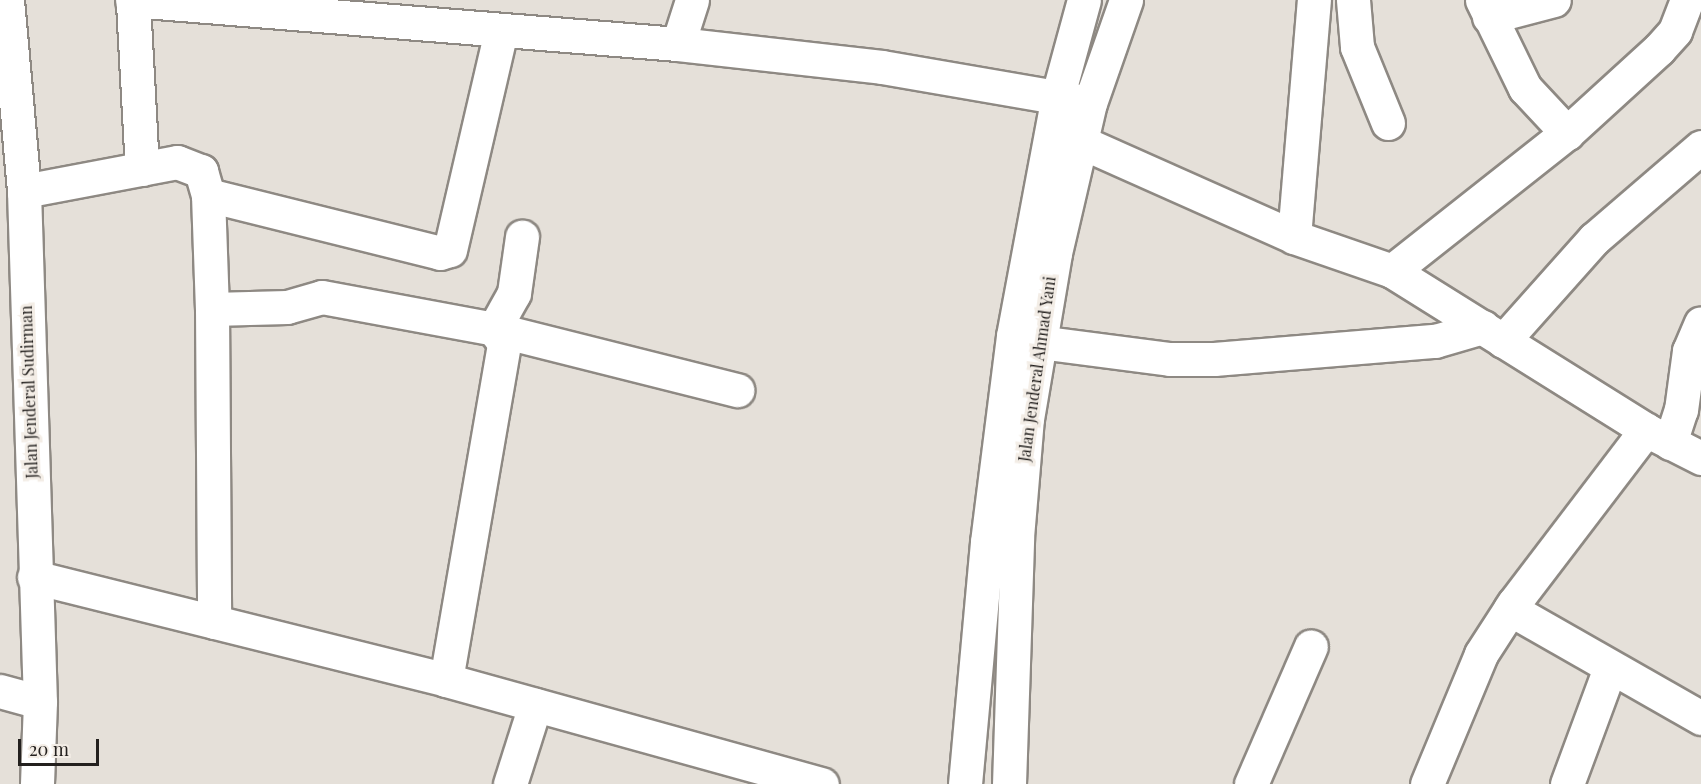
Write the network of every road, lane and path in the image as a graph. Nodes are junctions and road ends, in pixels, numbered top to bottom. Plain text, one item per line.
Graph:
1 (7, 0) edge
2 (692, 0) edge
3 (1084, 0) edge
4 (1126, 0) edge
5 (1314, 0) edge
6 (1353, 0) edge
7 (1554, 0) edge
8 (1687, 0) edge
9 (133, 2) edge
10 (1485, 9) edge
11 (501, 31) junction
12 (678, 44) junction
13 (5, 52) edge
14 (1058, 95) junction
15 (1090, 103) junction
16 (1388, 123) dead end
17 (1567, 133) junction
18 (1067, 137) junction
19 (1701, 147) edge
20 (142, 169) junction
21 (24, 191) junction
22 (208, 195) junction
23 (522, 237) dead end
24 (1294, 237) junction
25 (1392, 271) junction
26 (212, 309) junction
27 (1701, 323) edge
28 (494, 329) junction
29 (1493, 334) junction
30 (1039, 342) junction
31 (737, 390) dead end
32 (1658, 437) junction
33 (1701, 458) edge
34 (34, 577) junction
35 (1510, 609) junction
36 (214, 622) junction
37 (1311, 646) dead end
38 (1610, 668) junction
39 (446, 680) junction
40 (0, 691) edge
41 (40, 702) junction
42 (535, 705) junction
43 (1701, 718) edge
44 (37, 784) edge
45 (510, 784) edge
46 (822, 784) edge
47 (965, 784) edge
48 (1009, 784) edge
49 (1251, 784) edge
50 (1427, 784) edge
51 (1567, 784) edge

1 - 13 main road, Jalan Jenderal Sudirman
2 - 12 main road
3 - 14 main road, Jalan Jenderal Ahmad Yani
4 - 15 main road, Jalan Jenderal Ahmad Yani
5 - 24 main road
6 - 16 main road
7 - 10 main road
8 - 17 main road
9 - 11 main road
9 - 20 main road
10 - 17 main road
11 - 12 main road
11 - 22 main road
12 - 14 main road
13 - 21 main road, Jalan Jenderal Sudirman
14 - 15 main road
14 - 18 main road, Jalan Jenderal Ahmad Yani
15 - 18 main road, Jalan Jenderal Ahmad Yani
17 - 25 main road
18 - 24 main road
18 - 30 main road, Jalan Jenderal Ahmad Yani
18 - 47 main road, Jalan Jenderal Ahmad Yani
19 - 29 main road
20 - 21 main road
20 - 22 main road
21 - 34 main road, Jalan Jenderal Sudirman
22 - 26 main road
23 - 28 main road
24 - 25 main road
25 - 29 main road
26 - 28 main road
26 - 36 main road
27 - 32 main road
28 - 31 main road
28 - 39 main road
29 - 30 main road
29 - 32 main road
30 - 48 main road, Jalan Jenderal Ahmad Yani
32 - 33 main road
32 - 35 main road
34 - 36 main road
34 - 41 main road, Jalan Jenderal Sudirman
35 - 38 main road
35 - 50 main road
36 - 39 main road
37 - 49 main road
38 - 43 main road
38 - 51 main road
39 - 42 main road
40 - 41 main road
41 - 44 main road, Jalan Jenderal Sudirman
42 - 45 main road
42 - 46 main road

